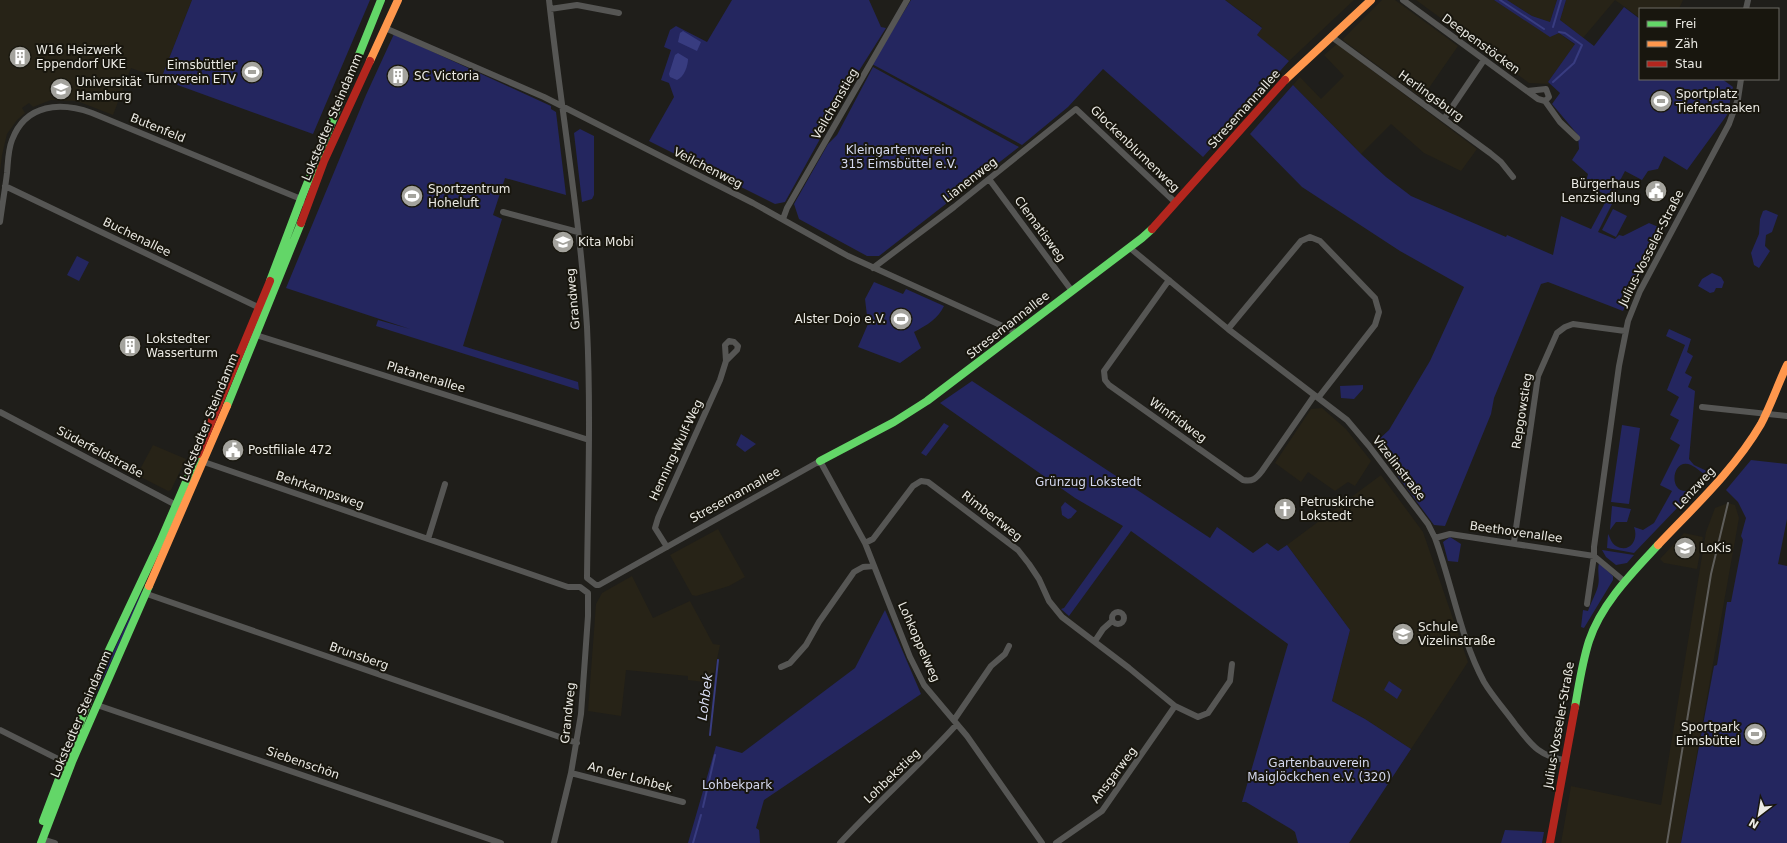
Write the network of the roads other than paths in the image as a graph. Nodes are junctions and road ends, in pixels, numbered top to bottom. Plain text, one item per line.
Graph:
1 (381, 0) edge
2 (398, 0) edge
3 (549, 0) edge
4 (907, 0) edge
5 (1371, 0) edge
6 (1403, 0) edge
7 (550, 9) junction
8 (619, 13) dead end
9 (385, 28) junction
10 (1332, 37) junction
11 (1484, 60) junction
12 (1742, 80) edge
13 (1528, 91) junction
14 (1545, 101) junction
15 (563, 107) junction
16 (1079, 110) joint
17 (1444, 119) junction
18 (1577, 138) dead end
19 (1513, 177) dead end
20 (990, 179) junction
21 (5, 186) junction
22 (301, 199) junction
23 (1176, 203) junction
24 (306, 212) junction
25 (503, 212) dead end
26 (783, 219) junction
27 (0, 222) edge
28 (578, 232) junction
29 (1130, 248) junction
30 (873, 268) junction
31 (1169, 280) junction
32 (1072, 291) junction
33 (260, 308) junction
34 (1228, 329) junction
35 (1625, 330) junction
36 (1018, 332) junction
37 (256, 335) junction
38 (726, 361) dead end
39 (1787, 365) edge
40 (1316, 397) junction
41 (1702, 407) dead end
42 (0, 412) edge
43 (1765, 414) junction
44 (1787, 416) edge
45 (589, 440) junction
46 (820, 461) junction
47 (204, 462) junction
48 (444, 484) dead end
49 (176, 504) junction
50 (181, 519) junction
51 (1435, 538) junction
52 (428, 539) junction
53 (1514, 542) junction
54 (865, 543) junction
55 (667, 547) junction
56 (1594, 556) junction
57 (874, 566) junction
58 (1624, 581) junction
59 (142, 582) junction
60 (596, 585) joint
61 (580, 586) joint
62 (147, 594) junction
63 (1587, 604) dead end
64 (1602, 614) joint
65 (1112, 621) dead end
66 (1095, 641) junction
67 (1009, 646) dead end
68 (1232, 664) dead end
69 (781, 667) dead end
70 (97, 705) junction
71 (1175, 706) junction
72 (956, 722) junction
73 (0, 730) edge
74 (577, 743) junction
75 (1565, 760) junction
76 (64, 762) junction
77 (571, 773) junction
78 (683, 802) dead end
79 (40, 842) edge
80 (55, 843) edge
81 (501, 843) edge
82 (554, 843) edge
83 (840, 843) edge
84 (1042, 843) edge
85 (1056, 843) edge
86 (1550, 843) edge

1 - 22 main road, Lokstedter Steindamm
2 - 9 main road, Lokstedter Steindamm
3 - 7 street, Grandweg
4 - 26 street, Veilchenstieg
5 - 10 main road, Stresemannallee
6 - 11 street, Deepenstöcken
7 - 8 street
7 - 15 street, Grandweg
9 - 15 street, Veilchenweg
9 - 24 main road, Lokstedter Steindamm
10 - 17 street, Herlingsburg
10 - 23 main road, Stresemannallee
11 - 13 street, Deepenstöcken
11 - 17 street
12 - 35 street, Julius-Vosseler-Straße
13 - 14 street, Deepenstöcken
13 - 14 street, Deepenstöcken
14 - 18 street, Deepenstöcken
15 - 26 street, Veilchenweg
15 - 28 street, Grandweg
16 - 20 street, Lianenweg
16 - 23 street, Glockenblumenweg
17 - 19 street, Herlingsburg
20 - 30 street, Lianenweg
20 - 32 street, Clematisweg
21 - 22 street, Butenfeld
21 - 27 street, Butenfeld
21 - 33 street, Buchenallee
22 - 24 street
22 - 33 main road, Lokstedter Steindamm
23 - 29 main road, Stresemannallee
24 - 37 main road, Lokstedter Steindamm
25 - 28 street
26 - 30 street, Veilchenweg
28 - 45 street, Grandweg
29 - 31 street, Vizelinstraße
29 - 32 main road, Stresemannallee
30 - 36 street, Veilchenweg
31 - 34 street, Vizelinstraße
31 - 40 street, Winfridweg
32 - 36 main road, Stresemannallee
33 - 49 main road, Lokstedter Steindamm
34 - 40 street, Vizelinstraße
34 - 40 street
35 - 53 street, Repgowstieg
35 - 56 street, Julius-Vosseler-Straße
36 - 46 main road, Stresemannallee
37 - 45 street, Platanenallee
37 - 47 main road, Lokstedter Steindamm
38 - 55 street, Henning-Wulf-Weg
39 - 43 main road, Lenzweg
40 - 51 street, Vizelinstraße
41 - 43 street
42 - 49 street, Süderfeldstraße
43 - 44 street
43 - 58 main road, Lenzweg
45 - 60 street, Grandweg
46 - 54 street, Lohkoppelweg
46 - 55 street, Stresemannallee
47 - 50 main road, Lokstedter Steindamm
47 - 52 street, Behrkampsweg
48 - 52 street
49 - 50 street
49 - 59 main road, Lokstedter Steindamm
50 - 62 main road, Lokstedter Steindamm
51 - 53 street, Beethovenallee
51 - 75 street, Vizelinstraße
52 - 61 street, Behrkampsweg
53 - 56 street, Beethovenallee
54 - 57 street, Lohkoppelweg
54 - 66 street, Rimbertweg
55 - 60 street, Stresemannallee
56 - 58 street
56 - 63 street, Julius-Vosseler-Straße
57 - 69 street
57 - 72 street, Lohkoppelweg
58 - 64 main road, Lenzweg
59 - 62 street
59 - 76 main road, Lokstedter Steindamm
61 - 74 street, Grandweg
62 - 70 main road, Lokstedter Steindamm
62 - 74 street, Brunsberg
64 - 75 main road, Julius-Vosseler-Straße
65 - 66 street
66 - 71 street, Rimbertweg
67 - 72 street
68 - 71 street, Rimbertweg
70 - 79 main road, Lokstedter Steindamm
70 - 81 street, Siebenschön
71 - 85 street, Ansgarweg
72 - 83 street, Lohbekstieg
72 - 84 street, Lohkoppelweg
73 - 76 street
74 - 77 street, Grandweg
75 - 86 main road, Julius-Vosseler-Straße
76 - 79 main road, Lokstedter Steindamm
77 - 78 street, An der Lohbek
77 - 82 street, Grandweg
79 - 80 street

